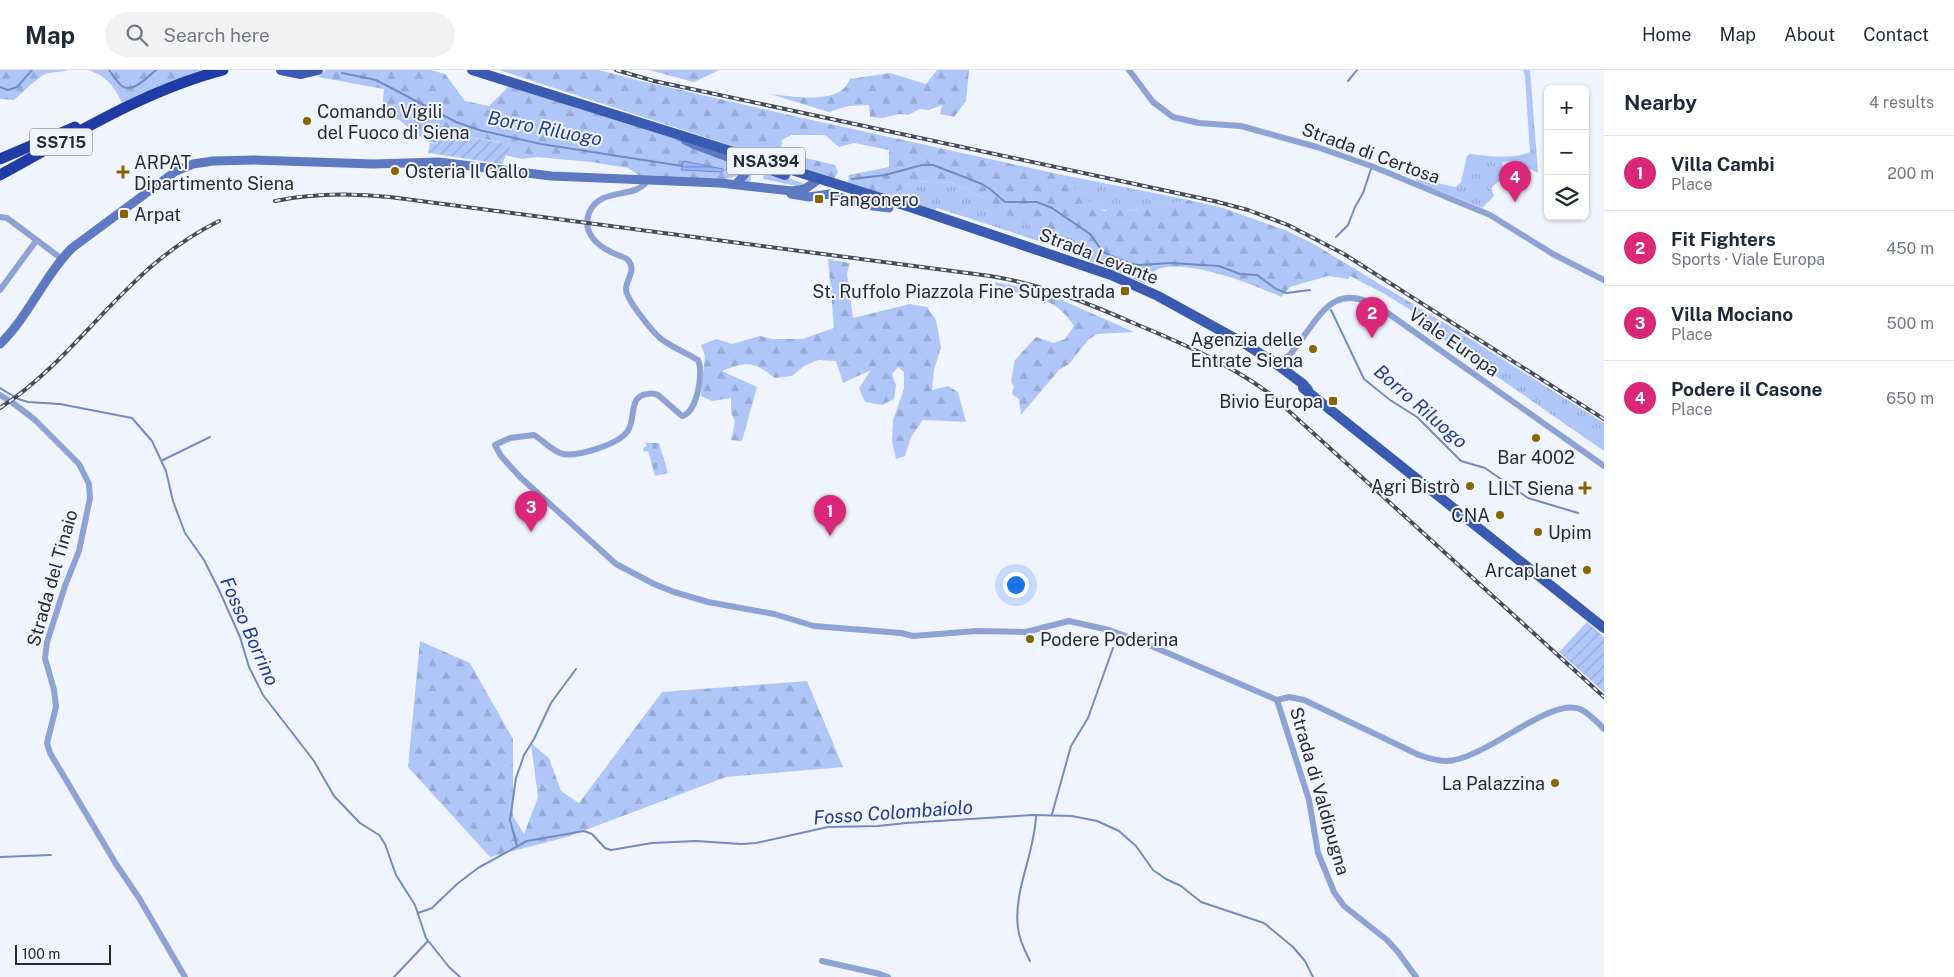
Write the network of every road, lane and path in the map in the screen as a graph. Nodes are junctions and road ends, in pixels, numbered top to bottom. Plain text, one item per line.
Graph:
1 (223, 70) edge
2 (281, 70) edge
3 (318, 70) edge
4 (472, 70) edge
5 (1129, 70) edge
6 (121, 110) junction
7 (681, 136) junction
8 (0, 159) edge
9 (0, 175) edge
10 (647, 181) junction
11 (817, 183) junction
12 (736, 184) junction
13 (754, 186) junction
14 (814, 197) junction
15 (889, 208) junction
16 (0, 217) edge
17 (941, 219) junction
18 (36, 241) junction
19 (62, 259) junction
20 (1604, 280) edge
21 (0, 290) edge
22 (1238, 341) junction
23 (0, 344) edge
24 (1258, 351) junction
25 (1292, 352) junction
26 (1305, 387) junction
27 (0, 395) edge
28 (1604, 466) edge
29 (1604, 628) edge
30 (1277, 700) junction
31 (1604, 729) edge
32 (822, 961) dead end
33 (185, 977) edge
34 (888, 977) edge
35 (1416, 977) edge

1 - 6 highway, SS715
2 - 3 main road
4 - 7 main road, NSA394
5 - 20 street, Strada di Certosa
6 - 8 highway
6 - 9 highway, SS715
7 - 11 main road, NSA394
7 - 12 street
10 - 12 street
10 - 19 street
10 - 30 street
11 - 13 street
11 - 14 street
11 - 15 main road, Strada Levante
11 - 17 main road, Strada Levante
12 - 13 street
13 - 14 street
14 - 15 street
15 - 17 main road, Strada Levante
16 - 18 street
17 - 22 main road, Strada Levante
18 - 19 street
18 - 21 street
19 - 23 street
22 - 24 main road, Strada Levante
22 - 26 main road, Strada Levante
24 - 25 street
24 - 26 main road, Strada Levante
25 - 26 street
25 - 28 street, Viale Europa
26 - 29 main road, Strada Levante
27 - 33 street, Strada del Tinaio
30 - 31 street
30 - 35 street, Strada di Valdipugna
32 - 34 street

